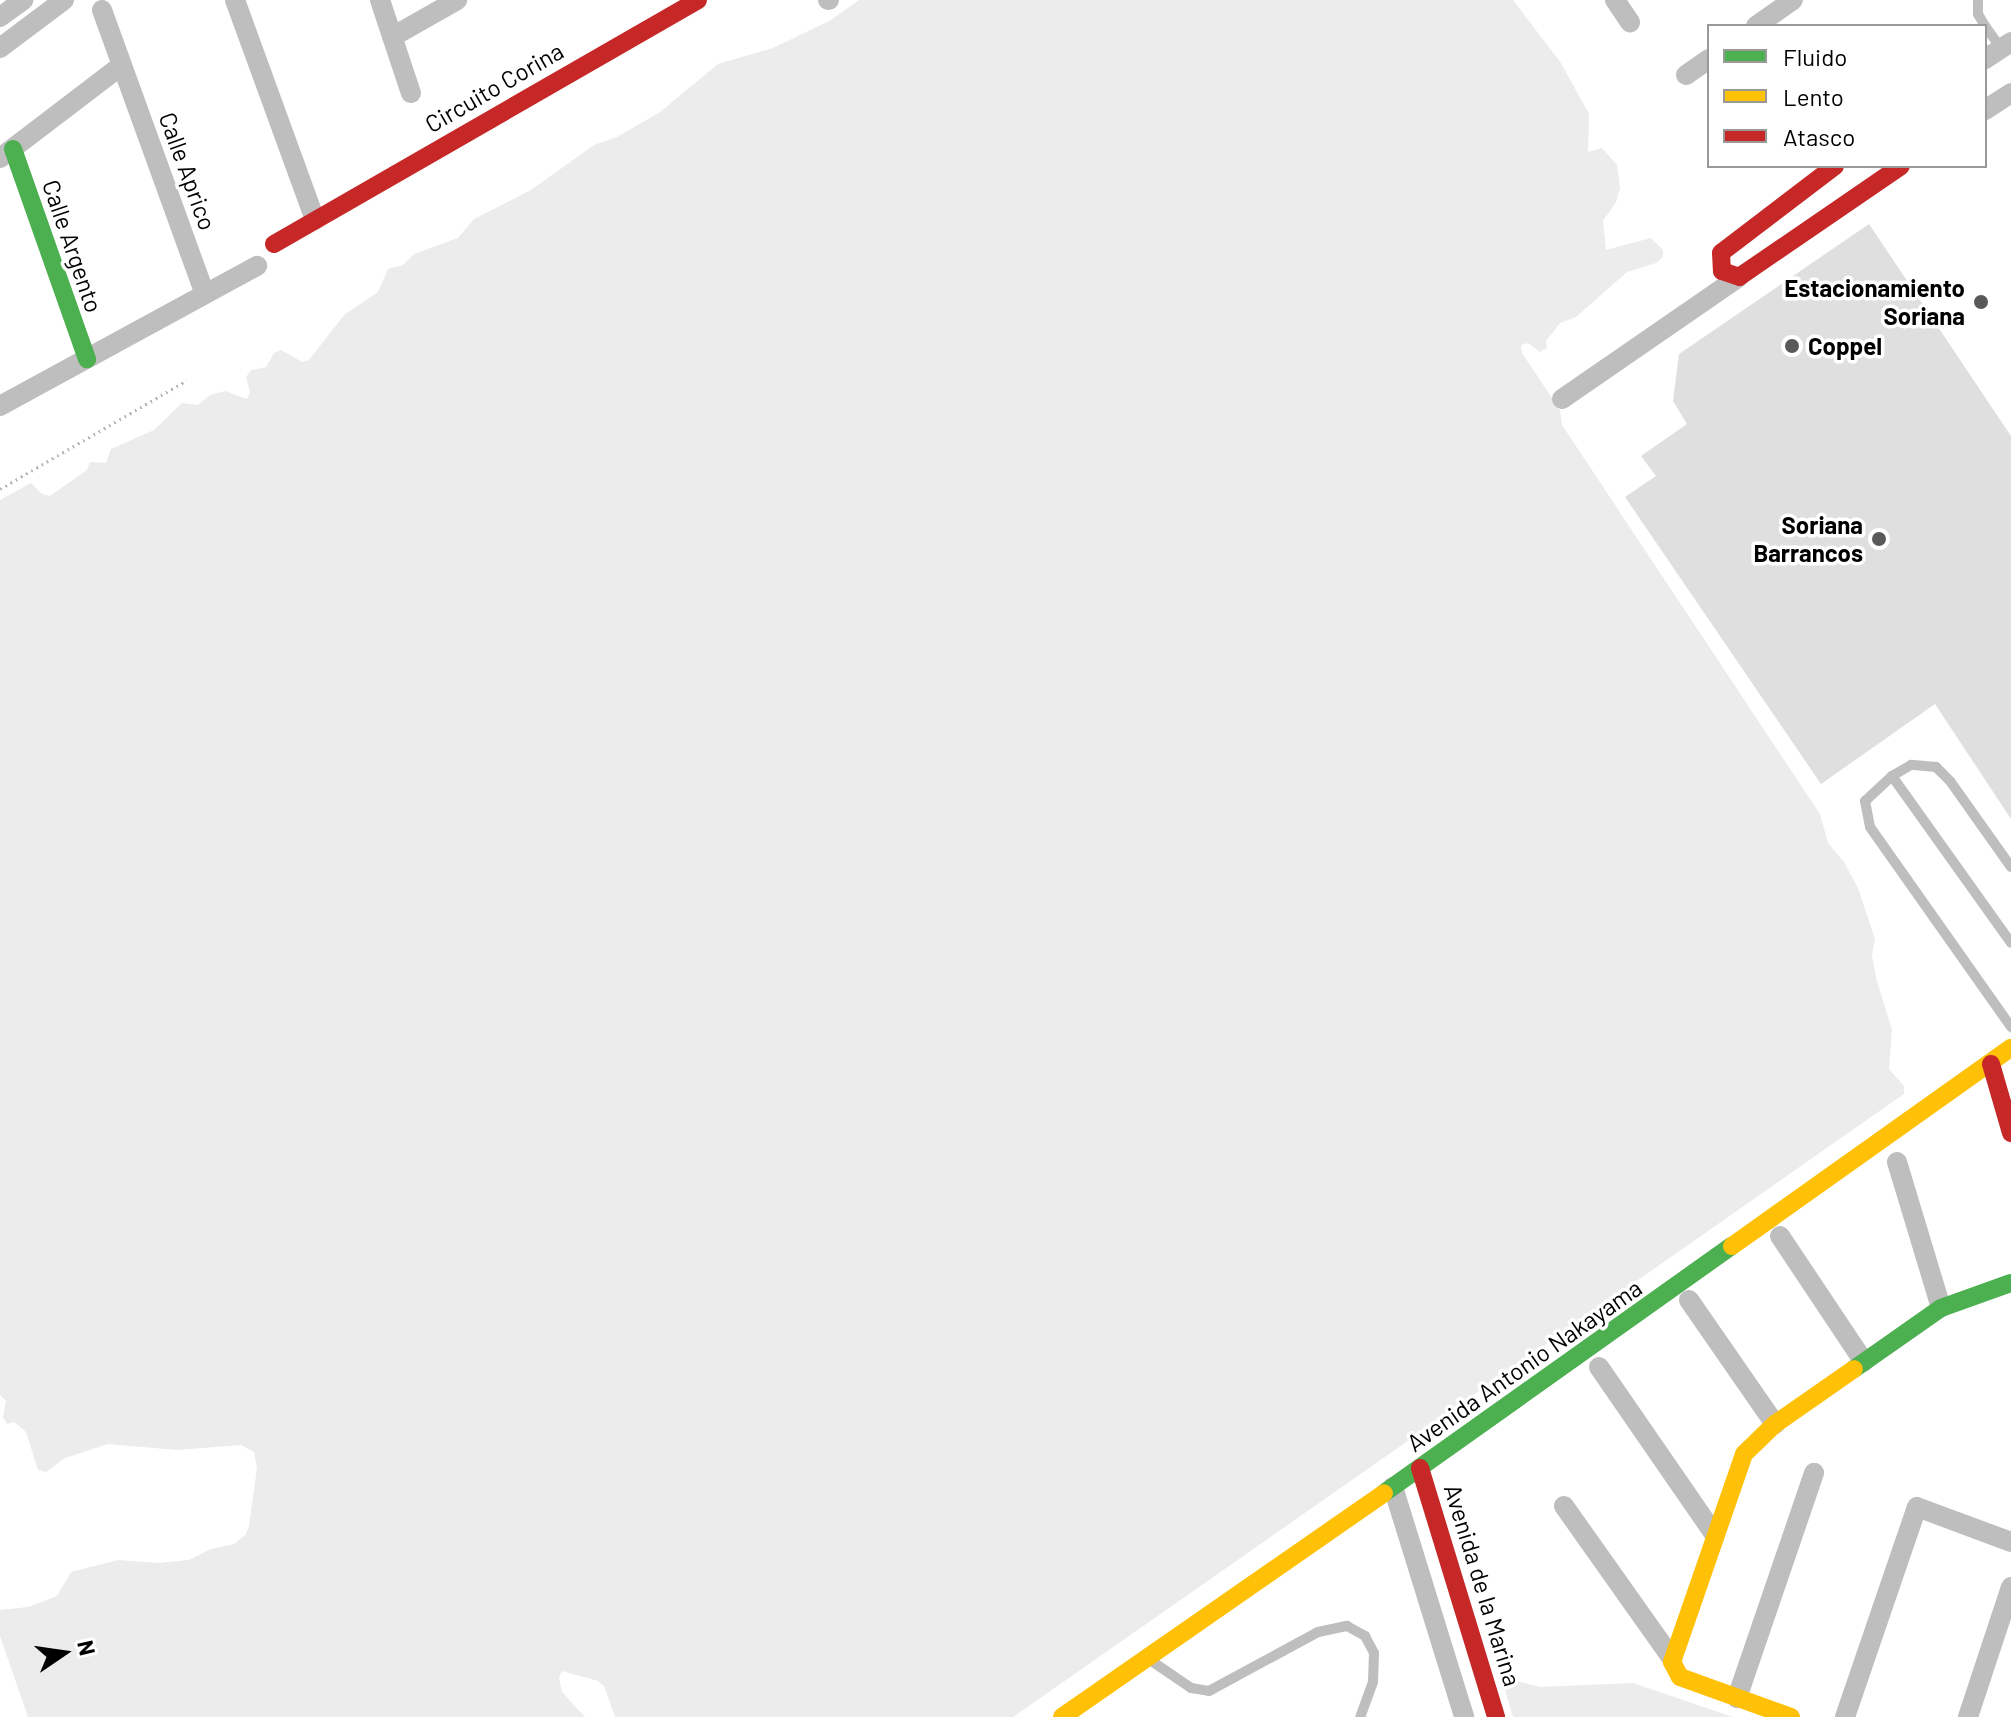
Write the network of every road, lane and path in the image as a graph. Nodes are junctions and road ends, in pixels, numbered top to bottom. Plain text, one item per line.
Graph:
1 (23, 0) edge
2 (64, 0) edge
3 (235, 0) edge
4 (380, 0) edge
5 (457, 0) edge
6 (698, 0) edge
7 (1615, 0) edge
8 (1793, 0) edge
9 (1978, 0) edge
10 (102, 10) dead end
11 (0, 17) edge
12 (1630, 22) dead end
13 (1759, 24) edge
14 (1984, 24) edge
15 (1987, 29) edge
16 (392, 37) junction
17 (0, 48) edge
18 (1999, 50) edge
19 (1707, 60) edge
20 (122, 65) junction
21 (1686, 75) dead end
22 (411, 93) dead end
23 (2011, 93) edge
24 (1987, 109) edge
25 (7, 154) edge
26 (1832, 168) edge
27 (1898, 168) edge
28 (315, 220) junction
29 (274, 244) dead end
30 (257, 266) dead end
31 (1739, 277) junction
32 (205, 294) junction
33 (87, 359) junction
34 (187, 380) dead end
35 (1562, 399) dead end
36 (0, 406) edge
37 (0, 489) edge
38 (1892, 776) junction
39 (2011, 867) edge
40 (2011, 943) edge
41 (2011, 1003) edge
42 (2000, 1011) junction
43 (2011, 1027) edge
44 (2011, 1048) edge
45 (1991, 1064) junction
46 (2011, 1133) edge
47 (1897, 1162) dead end
48 (1780, 1236) dead end
49 (2011, 1283) edge
50 (1689, 1300) dead end
51 (1941, 1308) junction
52 (1864, 1362) junction
53 (1599, 1367) dead end
54 (1775, 1424) junction
55 (1420, 1468) junction
56 (1814, 1473) dead end
57 (1393, 1487) junction
58 (1564, 1506) dead end
59 (1715, 1535) junction
60 (2011, 1542) edge
61 (2011, 1587) edge
62 (1671, 1657) junction
63 (1148, 1658) junction
64 (1737, 1698) junction
65 (1062, 1717) edge
66 (1360, 1717) edge
67 (1464, 1717) edge
68 (1496, 1717) edge
69 (1791, 1717) edge
70 (1845, 1717) edge
71 (1968, 1717) edge

1 - 11 street
2 - 17 street
3 - 28 street
4 - 16 street
5 - 16 street
6 - 28 street, Circuito Corina
7 - 12 street
8 - 13 street
9 - 14 lane
10 - 20 street, Calle Aprico
15 - 18 lane
16 - 22 street
19 - 21 street
20 - 25 street
20 - 32 street, Calle Aprico
23 - 24 street
25 - 33 street, Calle Argento
26 - 31 street
27 - 31 street
28 - 29 street, Circuito Corina
30 - 32 street
31 - 35 street
32 - 33 street
33 - 36 street
34 - 37 path
38 - 39 lane
38 - 40 lane
38 - 42 lane
41 - 42 lane
42 - 43 lane
44 - 45 street, Avenida Antonio Nakayama
45 - 46 street
45 - 55 street, Avenida Antonio Nakayama
47 - 51 street
48 - 52 street
49 - 51 street
50 - 54 street
51 - 52 street
52 - 54 street
53 - 59 street
54 - 59 street
55 - 57 street, Avenida Antonio Nakayama
55 - 68 street, Avenida de la Marina
56 - 64 street
57 - 63 street, Avenida Antonio Nakayama
57 - 67 street
58 - 62 street
59 - 62 street
60 - 70 street
61 - 71 street
62 - 64 street
63 - 65 street, Avenida Antonio Nakayama
63 - 66 lane
64 - 69 street

